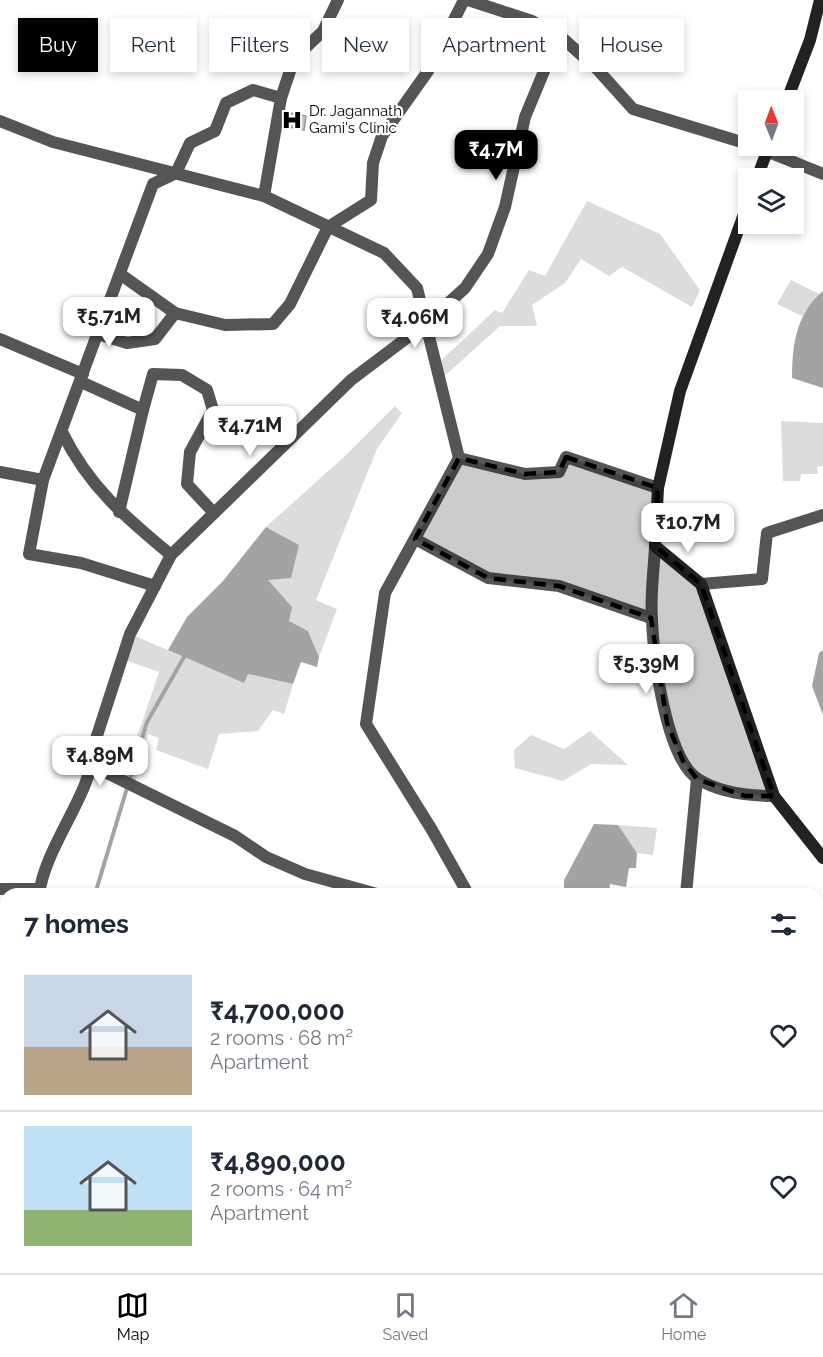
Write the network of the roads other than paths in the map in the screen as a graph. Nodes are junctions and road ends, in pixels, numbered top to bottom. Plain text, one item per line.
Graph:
1 (338, 0) edge
2 (466, 0) edge
3 (820, 0) edge
4 (523, 18) edge
5 (567, 42) edge
6 (544, 72) edge
7 (791, 90) edge
8 (281, 99) junction
9 (0, 121) edge
10 (738, 141) edge
11 (786, 156) edge
12 (176, 173) junction
13 (823, 174) edge
14 (264, 196) junction
15 (328, 227) junction
16 (738, 230) edge
17 (120, 274) junction
18 (175, 313) junction
19 (424, 325) junction
20 (98, 334) junction
21 (0, 339) edge
22 (82, 378) junction
23 (143, 410) junction
24 (62, 432) junction
25 (459, 458) junction
26 (0, 472) edge
27 (43, 480) junction
28 (658, 488) junction
29 (119, 512) junction
30 (214, 513) junction
31 (823, 515) edge
32 (415, 539) junction
33 (655, 546) junction
34 (171, 555) junction
35 (701, 585) junction
36 (155, 586) junction
37 (651, 618) junction
38 (93, 766) junction
39 (697, 779) junction
40 (774, 795) junction
41 (823, 858) edge
42 (41, 888) edge
43 (355, 888) edge
44 (465, 888) edge
45 (687, 888) edge

1 - 8 street
2 - 4 street
2 - 15 street
3 - 7 main road
5 - 10 street
6 - 19 street
8 - 12 street
8 - 14 street
9 - 12 street
11 - 13 street
12 - 14 street
12 - 17 street
14 - 15 street
15 - 18 street
15 - 19 street
16 - 28 main road
17 - 18 street
17 - 20 street
18 - 20 street
19 - 25 street
19 - 30 street
20 - 22 street
21 - 22 street
22 - 23 street
22 - 24 street
23 - 29 street
23 - 30 street
24 - 27 street
24 - 29 street
25 - 28 street
25 - 32 street
26 - 27 street
27 - 36 street
28 - 33 main road
29 - 34 street
30 - 34 street
31 - 35 street
32 - 37 street
32 - 44 street
33 - 35 main road
33 - 37 street
34 - 36 street
35 - 40 main road
36 - 38 street
37 - 39 street
38 - 42 street
38 - 43 street
39 - 40 street
39 - 45 street
40 - 41 main road

